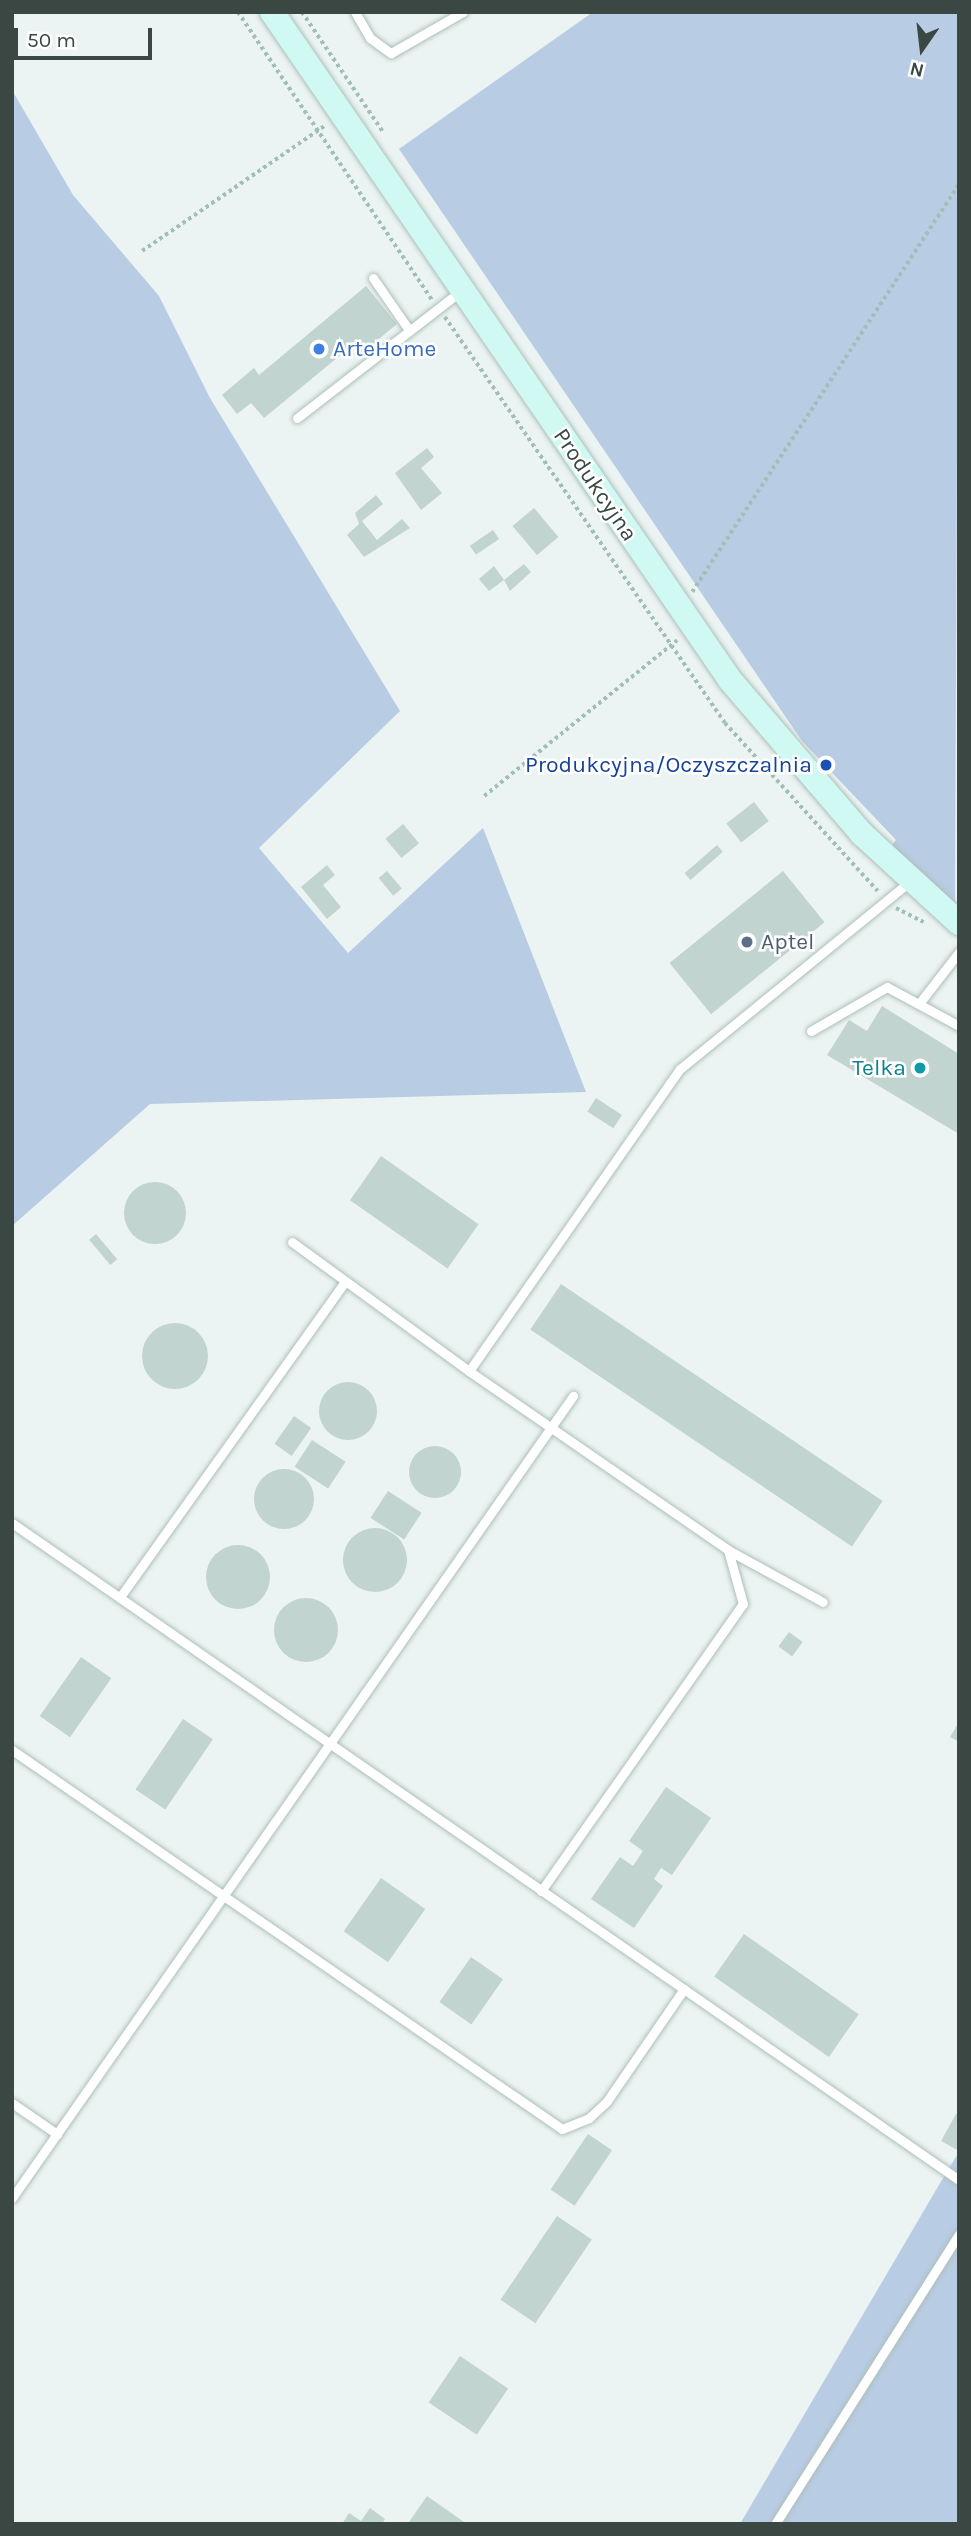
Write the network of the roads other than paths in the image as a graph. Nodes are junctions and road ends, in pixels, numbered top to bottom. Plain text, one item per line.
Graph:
1 (272, 12) edge
2 (355, 12) edge
3 (463, 12) edge
4 (373, 278) dead end
5 (463, 290) junction
6 (410, 330) junction
7 (297, 418) dead end
8 (911, 881) junction
9 (959, 923) edge
10 (959, 952) edge
11 (921, 1002) junction
12 (959, 1026) edge
13 (811, 1031) dead end
14 (292, 1242) dead end
15 (345, 1281) junction
16 (469, 1371) junction
17 (573, 1396) dead end
18 (549, 1429) junction
19 (12, 1522) edge
20 (728, 1550) junction
21 (120, 1597) junction
22 (822, 1602) dead end
23 (329, 1743) junction
24 (12, 1750) edge
25 (541, 1891) junction
26 (223, 1895) junction
27 (684, 1989) junction
28 (12, 2104) edge
29 (57, 2134) junction
30 (959, 2180) edge
31 (12, 2198) edge
32 (959, 2234) edge
33 (775, 2524) edge

1 - 5 street, Produkcyjna
2 - 3 lane
4 - 6 lane
5 - 6 lane
5 - 8 street, Produkcyjna
6 - 7 lane
8 - 9 street, Produkcyjna
8 - 16 lane
10 - 11 lane
11 - 12 lane
11 - 13 lane
14 - 15 lane
15 - 16 lane
15 - 21 lane
16 - 18 lane
17 - 18 lane
18 - 20 lane
18 - 23 lane
19 - 21 lane
20 - 22 lane
20 - 25 lane
21 - 23 lane
23 - 25 lane
23 - 26 lane
24 - 26 lane
25 - 27 lane
26 - 27 lane
26 - 29 lane
27 - 30 lane
28 - 29 lane
29 - 31 lane
32 - 33 lane

